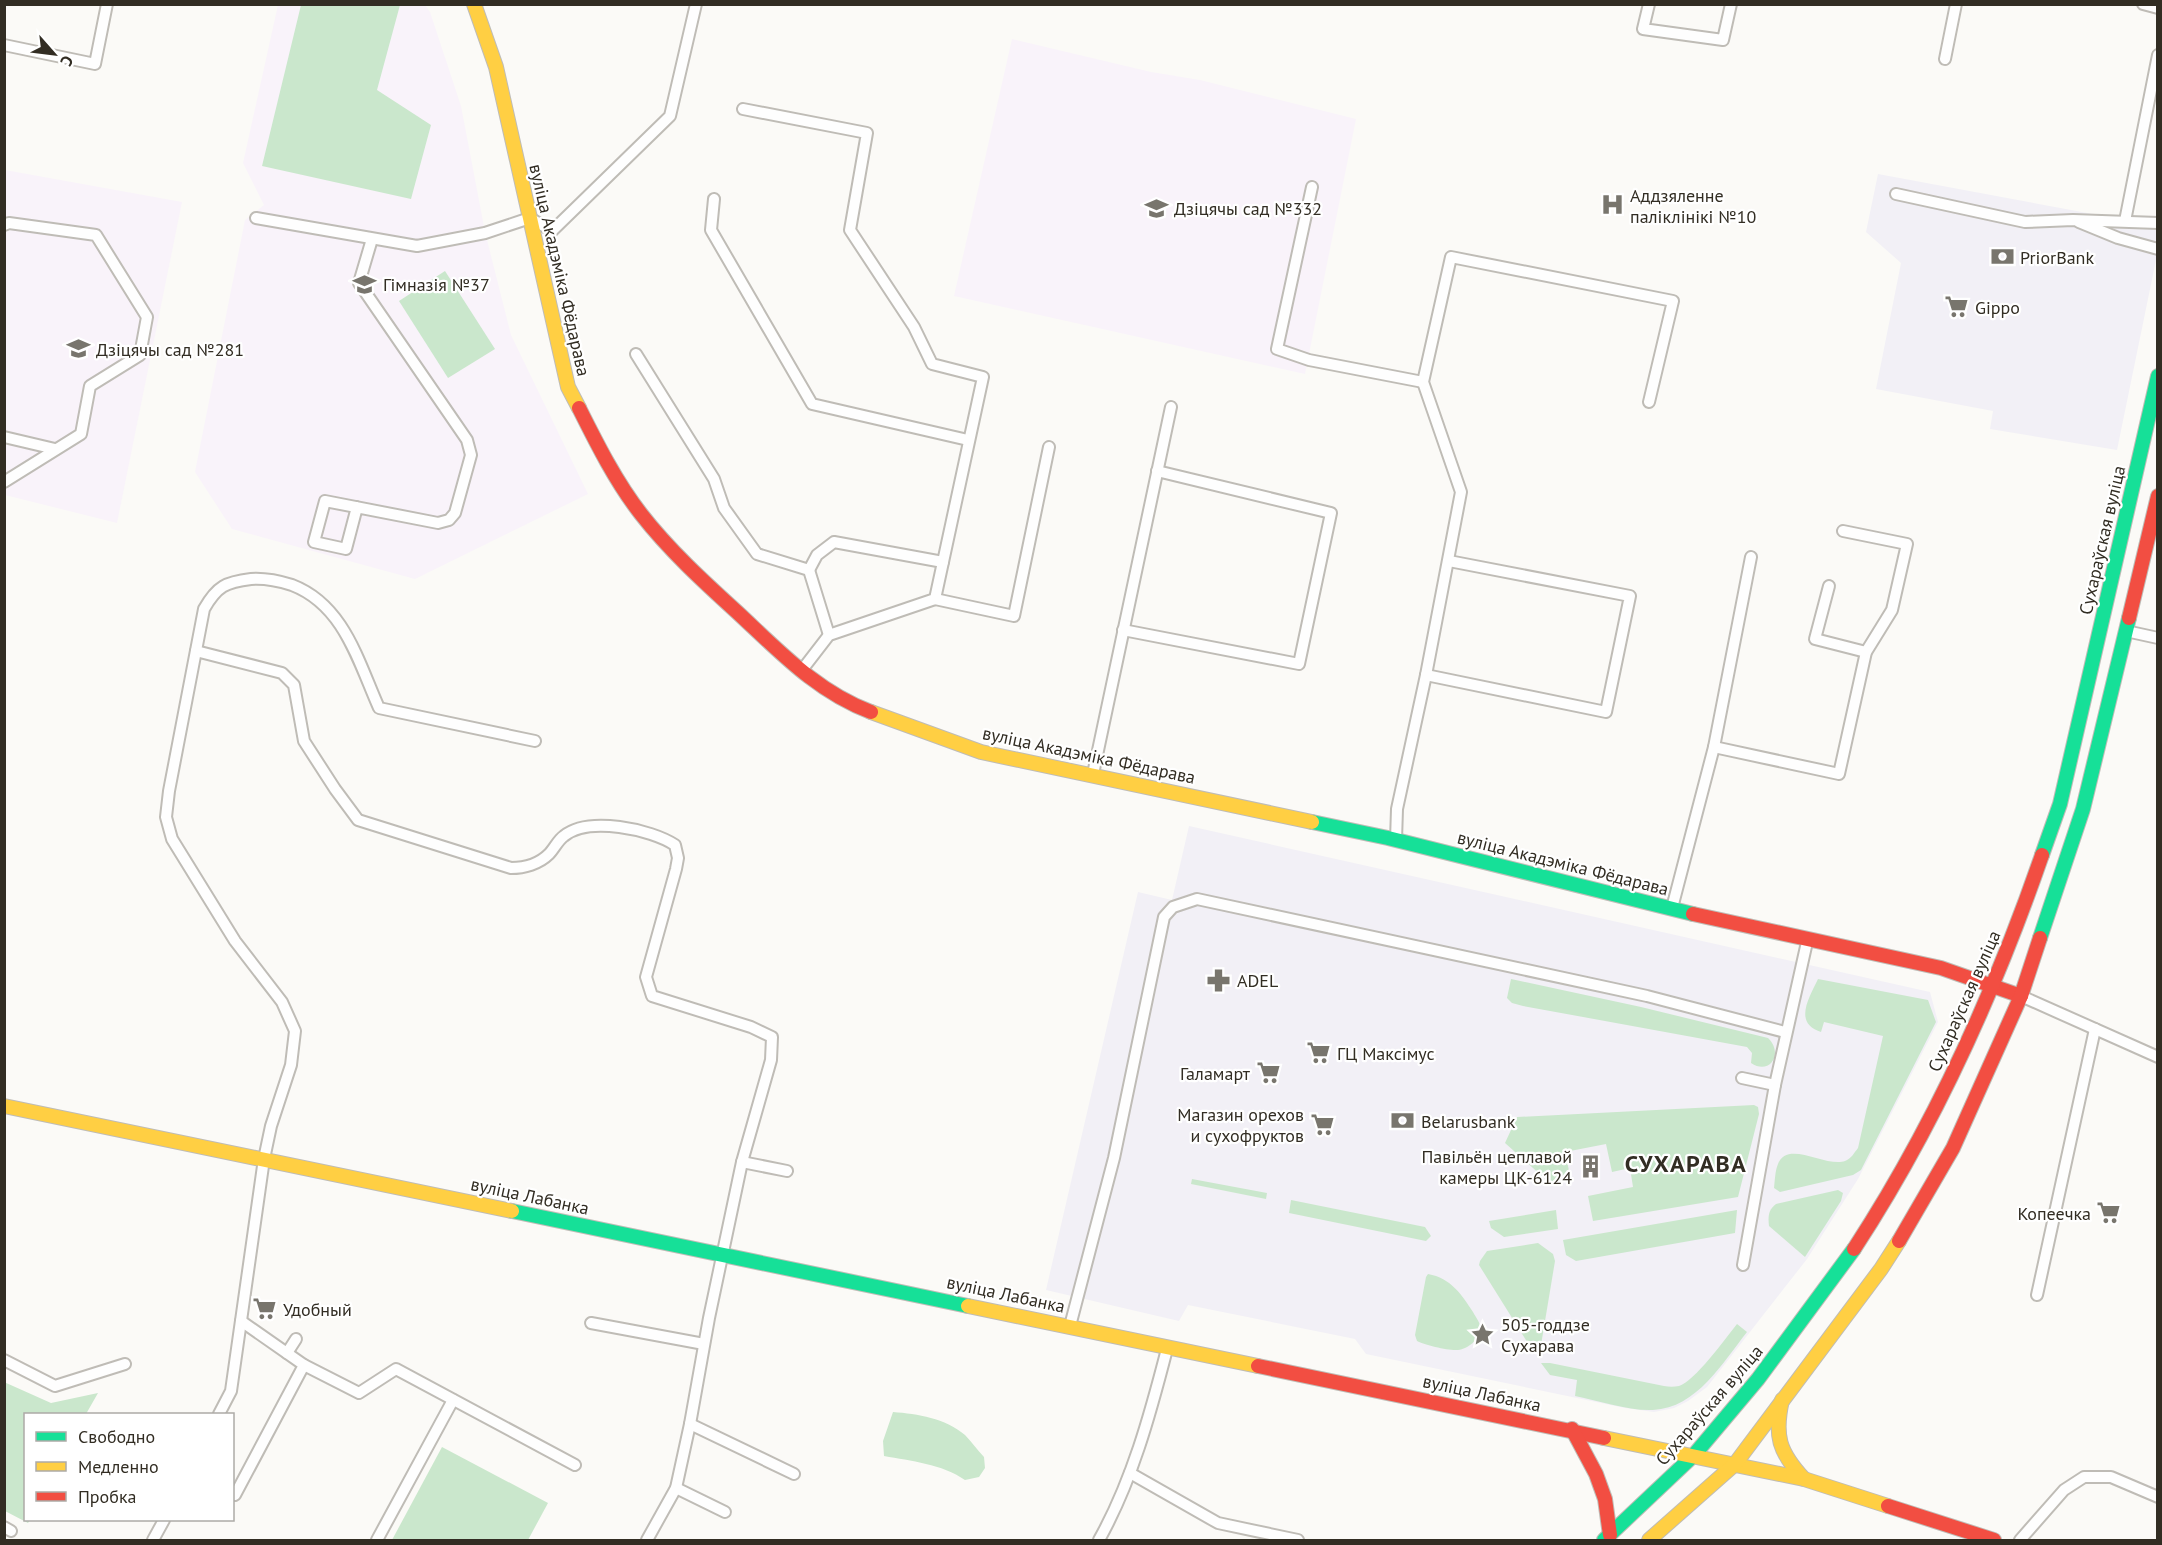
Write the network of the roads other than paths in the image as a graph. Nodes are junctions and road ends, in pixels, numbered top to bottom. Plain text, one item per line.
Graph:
1 (107, 4) edge
2 (474, 4) edge
3 (696, 4) edge
4 (1649, 4) edge
5 (1731, 4) edge
6 (1956, 4) edge
7 (2143, 4) edge
8 (2157, 8) edge
9 (4, 45) edge
10 (2157, 55) edge
11 (1945, 59) dead end
12 (743, 109) dead end
13 (1312, 187) dead end
14 (1896, 194) dead end
15 (714, 199) dead end
16 (256, 218) dead end
17 (530, 218) junction
18 (2073, 220) junction
19 (2125, 221) junction
20 (2157, 224) edge
21 (4, 225) edge
22 (372, 239) junction
23 (2157, 249) edge
24 (636, 354) dead end
25 (2157, 376) edge
26 (1423, 382) junction
27 (1649, 402) dead end
28 (1171, 407) dead end
29 (4, 437) edge
30 (969, 440) junction
31 (1049, 447) dead end
32 (55, 449) junction
33 (1157, 471) junction
34 (4, 482) edge
35 (2157, 496) edge
36 (357, 507) junction
37 (1843, 531) dead end
38 (1751, 557) dead end
39 (1449, 561) junction
40 (943, 562) junction
41 (809, 570) junction
42 (1829, 586) dead end
43 (935, 599) junction
44 (1123, 630) junction
45 (2126, 632) junction
46 (829, 635) junction
47 (2157, 638) edge
48 (196, 651) junction
49 (1866, 652) junction
50 (801, 672) junction
51 (1426, 675) junction
52 (535, 741) dead end
53 (1714, 747) junction
54 (1093, 775) junction
55 (1395, 840) junction
56 (1672, 908) junction
57 (1808, 942) junction
58 (1992, 986) junction
59 (2021, 996) junction
60 (2096, 1029) junction
61 (1785, 1032) junction
62 (2157, 1057) edge
63 (1742, 1078) dead end
64 (1775, 1085) junction
65 (4, 1106) edge
66 (264, 1159) junction
67 (742, 1162) junction
68 (787, 1170) dead end
69 (723, 1254) junction
70 (1743, 1265) dead end
71 (2037, 1295) dead end
72 (241, 1321) junction
73 (591, 1323) dead end
74 (1070, 1326) junction
75 (296, 1339) dead end
76 (704, 1344) junction
77 (1167, 1346) junction
78 (288, 1353) junction
79 (4, 1360) edge
80 (125, 1364) dead end
81 (304, 1365) junction
82 (1782, 1399) junction
83 (453, 1400) junction
84 (220, 1413) edge
85 (690, 1424) junction
86 (1572, 1429) junction
87 (1694, 1455) junction
88 (1735, 1464) junction
89 (575, 1465) dead end
90 (1130, 1473) junction
91 (794, 1474) dead end
92 (1804, 1479) junction
93 (676, 1488) junction
94 (235, 1496) dead end
95 (2157, 1497) edge
96 (725, 1512) dead end
97 (163, 1521) edge
98 (1607, 1538) edge
99 (153, 1540) edge
100 (377, 1540) edge
101 (647, 1540) edge
102 (1099, 1540) edge
103 (1298, 1540) edge
104 (1649, 1540) edge
105 (1994, 1540) edge
106 (2020, 1540) edge

1 - 9 lane
2 - 17 main road, вуліца Акадэміка Фёдарава
3 - 17 lane
4 - 5 lane
6 - 11 lane
7 - 8 lane
10 - 19 lane
12 - 30 lane
13 - 26 lane
14 - 18 lane
15 - 30 lane
16 - 22 lane
17 - 22 lane
17 - 50 main road, вуліца Акадэміка Фёдарава
18 - 19 lane
18 - 23 lane
19 - 20 lane
21 - 32 lane
22 - 36 lane
24 - 41 lane
25 - 58 main road, Сухараўская вуліца
26 - 27 lane
26 - 39 lane
28 - 33 lane
29 - 32 lane
30 - 40 lane
31 - 43 lane
32 - 34 lane
33 - 44 lane
33 - 44 lane
35 - 45 main road
36 - 36 lane
37 - 49 lane
38 - 53 lane
39 - 51 lane
39 - 51 lane
40 - 41 lane
40 - 43 lane
41 - 46 lane
42 - 49 lane
43 - 46 lane
44 - 54 lane
45 - 47 lane
45 - 59 main road
46 - 50 lane
48 - 52 lane
48 - 66 lane
48 - 67 lane
49 - 53 lane
50 - 54 main road, вуліца Акадэміка Фёдарава
51 - 55 lane
53 - 56 lane
54 - 55 main road, вуліца Акадэміка Фёдарава
55 - 56 main road, вуліца Акадэміка Фёдарава
56 - 57 main road, вуліца Акадэміка Фёдарава
57 - 58 main road, вуліца Акадэміка Фёдарава
57 - 61 lane
58 - 59 main road, вуліца Акадэміка Фёдарава
58 - 87 main road, Сухараўская вуліца
59 - 60 lane
59 - 82 main road
60 - 62 lane
60 - 71 lane
61 - 64 lane
61 - 74 lane
63 - 64 lane
64 - 70 lane
65 - 66 main road, вуліца Лабанка
66 - 69 main road, вуліца Лабанка
66 - 72 lane
67 - 68 lane
67 - 69 lane
69 - 74 main road, вуліца Лабанка
69 - 76 lane
72 - 78 lane
72 - 84 lane
73 - 76 lane
74 - 77 main road, вуліца Лабанка
75 - 78 lane
76 - 85 lane
77 - 86 main road, вуліца Лабанка
77 - 90 lane
78 - 81 lane
79 - 80 lane
81 - 83 lane
81 - 94 lane
82 - 88 main road
82 - 92 main road
83 - 89 lane
83 - 100 lane
85 - 91 lane
85 - 93 lane
86 - 87 main road, вуліца Лабанка
86 - 98 main road
87 - 88 main road, вуліца Лабанка
87 - 98 main road, Сухараўская вуліца
88 - 92 main road, вуліца Лабанка
88 - 104 main road
90 - 102 lane
90 - 103 lane
92 - 105 main road, вуліца Лабанка
93 - 96 lane
93 - 101 lane
95 - 106 lane
97 - 99 lane

